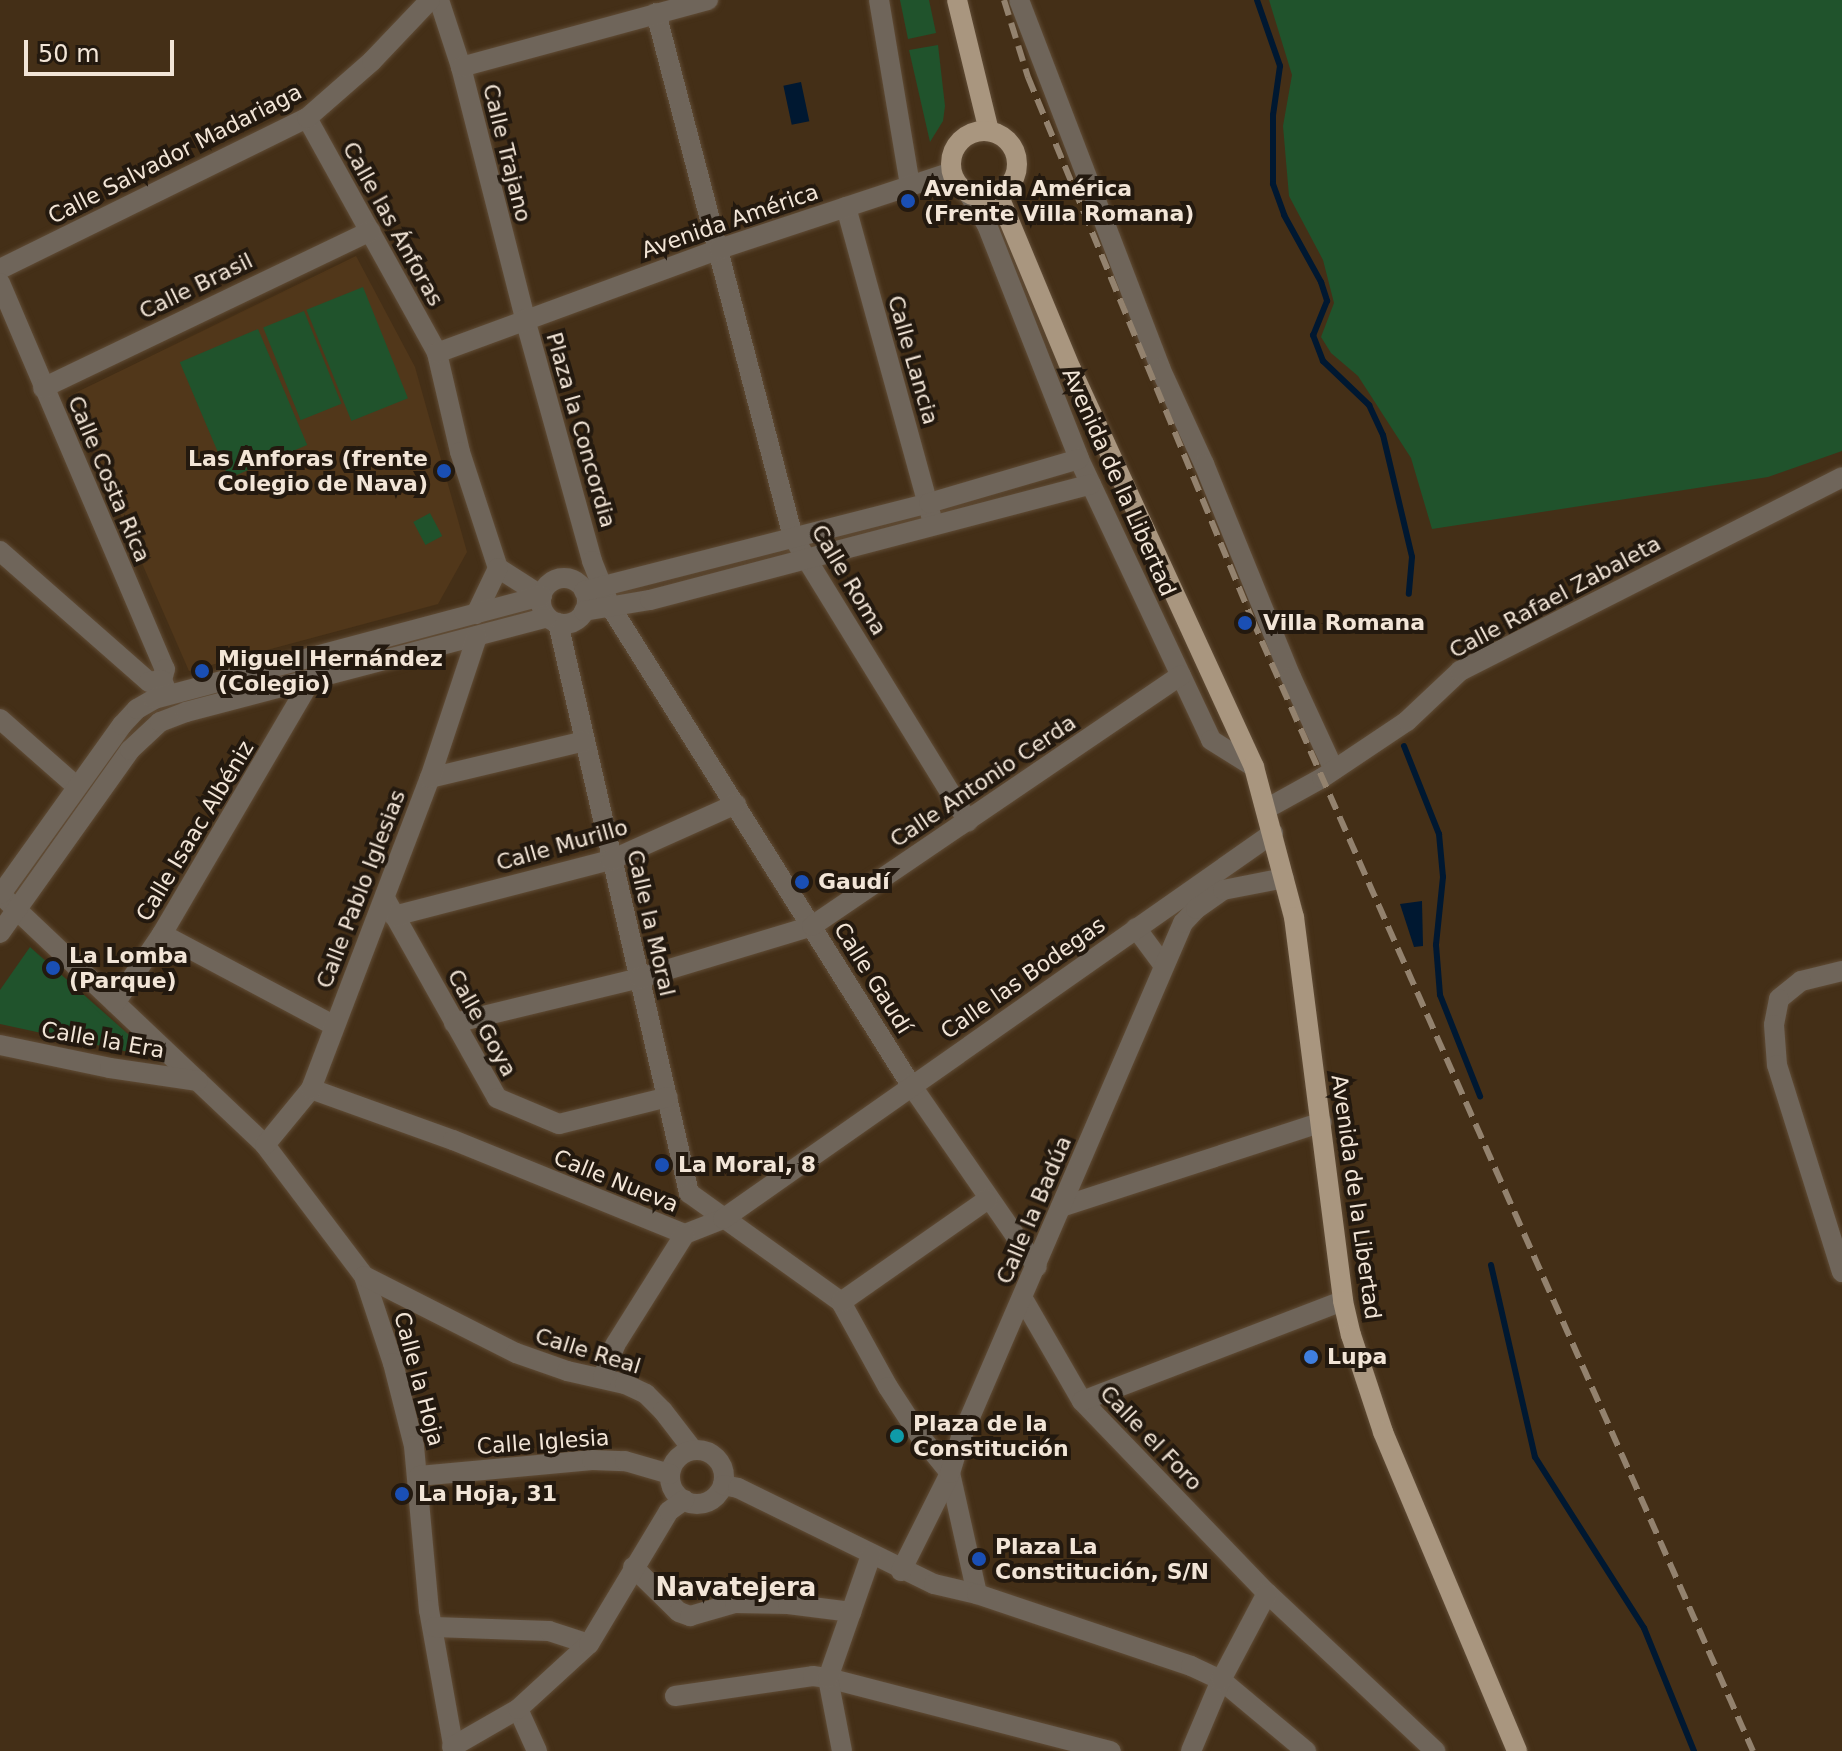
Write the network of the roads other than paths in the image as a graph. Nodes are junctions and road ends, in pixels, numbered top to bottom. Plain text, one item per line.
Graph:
1 (430, 0) edge
2 (439, 0) edge
3 (708, 0) edge
4 (879, 0) edge
5 (957, 0) edge
6 (1019, 0) edge
7 (656, 13) junction
8 (461, 67) junction
9 (307, 118) junction
10 (989, 131) junction
11 (952, 172) junction
12 (910, 185) junction
13 (969, 194) junction
14 (998, 194) junction
15 (846, 207) junction
16 (370, 231) junction
17 (719, 249) junction
18 (0, 269) edge
19 (0, 283) edge
20 (525, 319) junction
21 (437, 353) junction
22 (43, 388) junction
23 (1079, 459) junction
24 (1842, 477) edge
25 (1091, 484) junction
26 (929, 503) junction
27 (934, 526) junction
28 (793, 537) junction
29 (0, 551) edge
30 (806, 560) junction
31 (498, 568) junction
32 (542, 596) junction
33 (590, 596) junction
34 (610, 606) junction
35 (476, 614) junction
36 (553, 620) junction
37 (477, 637) junction
38 (1181, 675) junction
39 (311, 680) junction
40 (165, 687) junction
41 (0, 719) edge
42 (585, 741) junction
43 (1254, 767) junction
44 (1334, 770) junction
45 (430, 778) junction
46 (76, 786) junction
47 (736, 804) junction
48 (1266, 809) junction
49 (968, 821) junction
50 (1273, 833) junction
51 (611, 860) junction
52 (1284, 878) junction
53 (1197, 885) junction
54 (0, 894) edge
55 (390, 908) junction
56 (17, 909) junction
57 (1183, 923) junction
58 (812, 926) junction
59 (1136, 928) junction
60 (0, 933) edge
61 (162, 934) junction
62 (1164, 966) junction
63 (1842, 971) edge
64 (640, 978) junction
65 (115, 1003) junction
66 (454, 1023) junction
67 (333, 1025) junction
68 (0, 1045) edge
69 (198, 1081) junction
70 (911, 1085) junction
71 (311, 1089) junction
72 (668, 1097) junction
73 (1322, 1122) junction
74 (265, 1145) junction
75 (988, 1199) junction
76 (1061, 1207) junction
77 (723, 1219) junction
78 (685, 1234) junction
79 (1037, 1267) junction
80 (1842, 1272) edge
81 (364, 1276) junction
82 (1023, 1299) junction
83 (1343, 1301) junction
84 (841, 1302) junction
85 (603, 1377) junction
86 (1082, 1401) junction
87 (693, 1450) junction
88 (950, 1473) junction
89 (670, 1474) junction
90 (419, 1476) junction
91 (723, 1485) junction
92 (684, 1500) junction
93 (871, 1555) junction
94 (633, 1567) junction
95 (901, 1571) junction
96 (1267, 1593) junction
97 (977, 1594) junction
98 (851, 1612) junction
99 (434, 1627) junction
100 (589, 1644) junction
101 (828, 1678) junction
102 (1221, 1680) junction
103 (675, 1696) dead end
104 (518, 1709) junction
105 (453, 1749) edge
106 (537, 1751) edge
107 (842, 1751) edge
108 (1111, 1751) edge
109 (1191, 1751) edge
110 (1306, 1751) edge
111 (1435, 1751) edge
112 (1517, 1751) edge

1 - 9 street, Calle Salvador Madariaga
2 - 8 street, Calle Trajano
3 - 7 street
4 - 12 street
5 - 10 main road
6 - 44 street
7 - 8 street
7 - 17 street, Calle Roma
8 - 20 street, Calle Trajano
9 - 16 street, Calle las Ánforas
9 - 18 street, Calle Salvador Madariaga
10 - 11 main road
10 - 14 main road
11 - 12 street, Avenida América
11 - 13 main road
12 - 15 street, Avenida América
13 - 14 main road
13 - 23 street, Avenida de la Libertad
14 - 43 main road, Avenida de la Libertad
15 - 17 street, Avenida América
15 - 26 street, Calle Lancia
16 - 21 street, Calle las Ánforas
16 - 22 street, Calle Brasil
17 - 20 street, Avenida América
17 - 28 street, Calle Roma
19 - 22 street, Calle Costa Rica
20 - 21 street, Plaza la Concordia
20 - 33 street, Plaza la Concordia
21 - 31 street
22 - 40 street, Calle Costa Rica
23 - 25 street, Avenida de la Libertad
23 - 26 street
24 - 44 street, Calle Rafael Zabaleta
25 - 27 street
25 - 38 street, Avenida de la Libertad
26 - 27 street, Calle Lancia
26 - 28 street
27 - 30 street
28 - 30 street, Calle Roma
28 - 33 street
29 - 40 street
30 - 34 street
30 - 49 street, Calle Roma
31 - 32 street
31 - 35 street
32 - 33 street
32 - 35 street
32 - 36 street
33 - 34 street, Calle Gaudí
33 - 36 street
34 - 47 street, Calle Gaudí
35 - 40 street
36 - 37 street
36 - 42 street, Calle la Moral
37 - 39 street
37 - 45 street, Calle Pablo Iglesias
38 - 43 street, Avenida de la Libertad
38 - 49 street, Calle Antonio Cerda
39 - 56 street
39 - 61 street, Calle Isaac Albéniz
40 - 46 street
41 - 46 street
42 - 45 street
42 - 51 street, Calle la Moral
43 - 48 main road, Avenida de la Libertad
44 - 48 street, Calle Rafael Zabaleta
45 - 55 street, Calle Pablo Iglesias
46 - 54 street
47 - 51 street, Calle Murillo
47 - 58 street, Calle Gaudí
48 - 50 main road, Avenida de la Libertad
49 - 58 street, Calle Antonio Cerda
50 - 52 main road, Avenida de la Libertad
50 - 53 street, Calle las Bodegas
51 - 55 street, Calle Murillo
51 - 64 street, Calle la Moral
52 - 57 street, Calle la Badúa
52 - 73 main road, Avenida de la Libertad
53 - 57 street
53 - 59 street, Calle las Bodegas
54 - 56 street, Calle la Hoja
55 - 66 street, Calle Goya
55 - 67 street, Calle Pablo Iglesias
56 - 60 street
56 - 65 street, Calle la Hoja
57 - 62 street, Calle la Badúa
58 - 64 street, Calle Antonio Cerda
58 - 70 street, Calle Gaudí
59 - 62 street
59 - 70 street, Calle las Bodegas
61 - 65 street, Calle Isaac Albéniz
61 - 67 street
62 - 76 street, Calle la Badúa
63 - 80 street
64 - 66 street, Calle Antonio Cerda
64 - 72 street, Calle la Moral
65 - 69 street, Calle la Hoja
66 - 72 street, Calle Goya
67 - 71 street, Calle Pablo Iglesias
68 - 69 street, Calle la Era
69 - 74 street, Calle la Hoja
70 - 75 street, Calle Gaudí
70 - 77 street, Calle las Bodegas
71 - 74 street, Calle Pablo Iglesias
71 - 78 street, Calle Nueva
72 - 77 street, Calle la Moral
73 - 76 street
73 - 83 main road, Avenida de la Libertad
74 - 81 street, Calle la Hoja
75 - 79 street, Calle Gaudí
75 - 84 street
76 - 79 street, Calle la Badúa
77 - 78 street, Calle Nueva
77 - 84 street
78 - 85 street
79 - 82 street, Calle la Badúa
81 - 85 street, Calle Real
81 - 90 street, Calle la Hoja
82 - 86 street, Calle el Foro
82 - 88 street, Calle la Badúa
83 - 86 street
83 - 112 main road, Avenida de la Libertad
84 - 88 street
85 - 87 street, Calle Real
86 - 96 street, Calle el Foro
87 - 89 street
87 - 91 street
88 - 95 street, Calle la Badúa
88 - 97 street
89 - 90 street, Calle Iglesia
89 - 92 street
90 - 99 street, Calle la Hoja
91 - 92 street
91 - 93 street
92 - 94 street
93 - 95 street
93 - 98 street
94 - 98 street
94 - 100 street
95 - 97 street
96 - 102 street
96 - 111 street, Calle el Foro
97 - 102 street
98 - 101 street
99 - 100 street
99 - 105 street, Calle la Hoja
100 - 104 street
101 - 103 street
101 - 107 street
101 - 108 street
102 - 109 street
102 - 110 street
104 - 105 street
104 - 106 street

